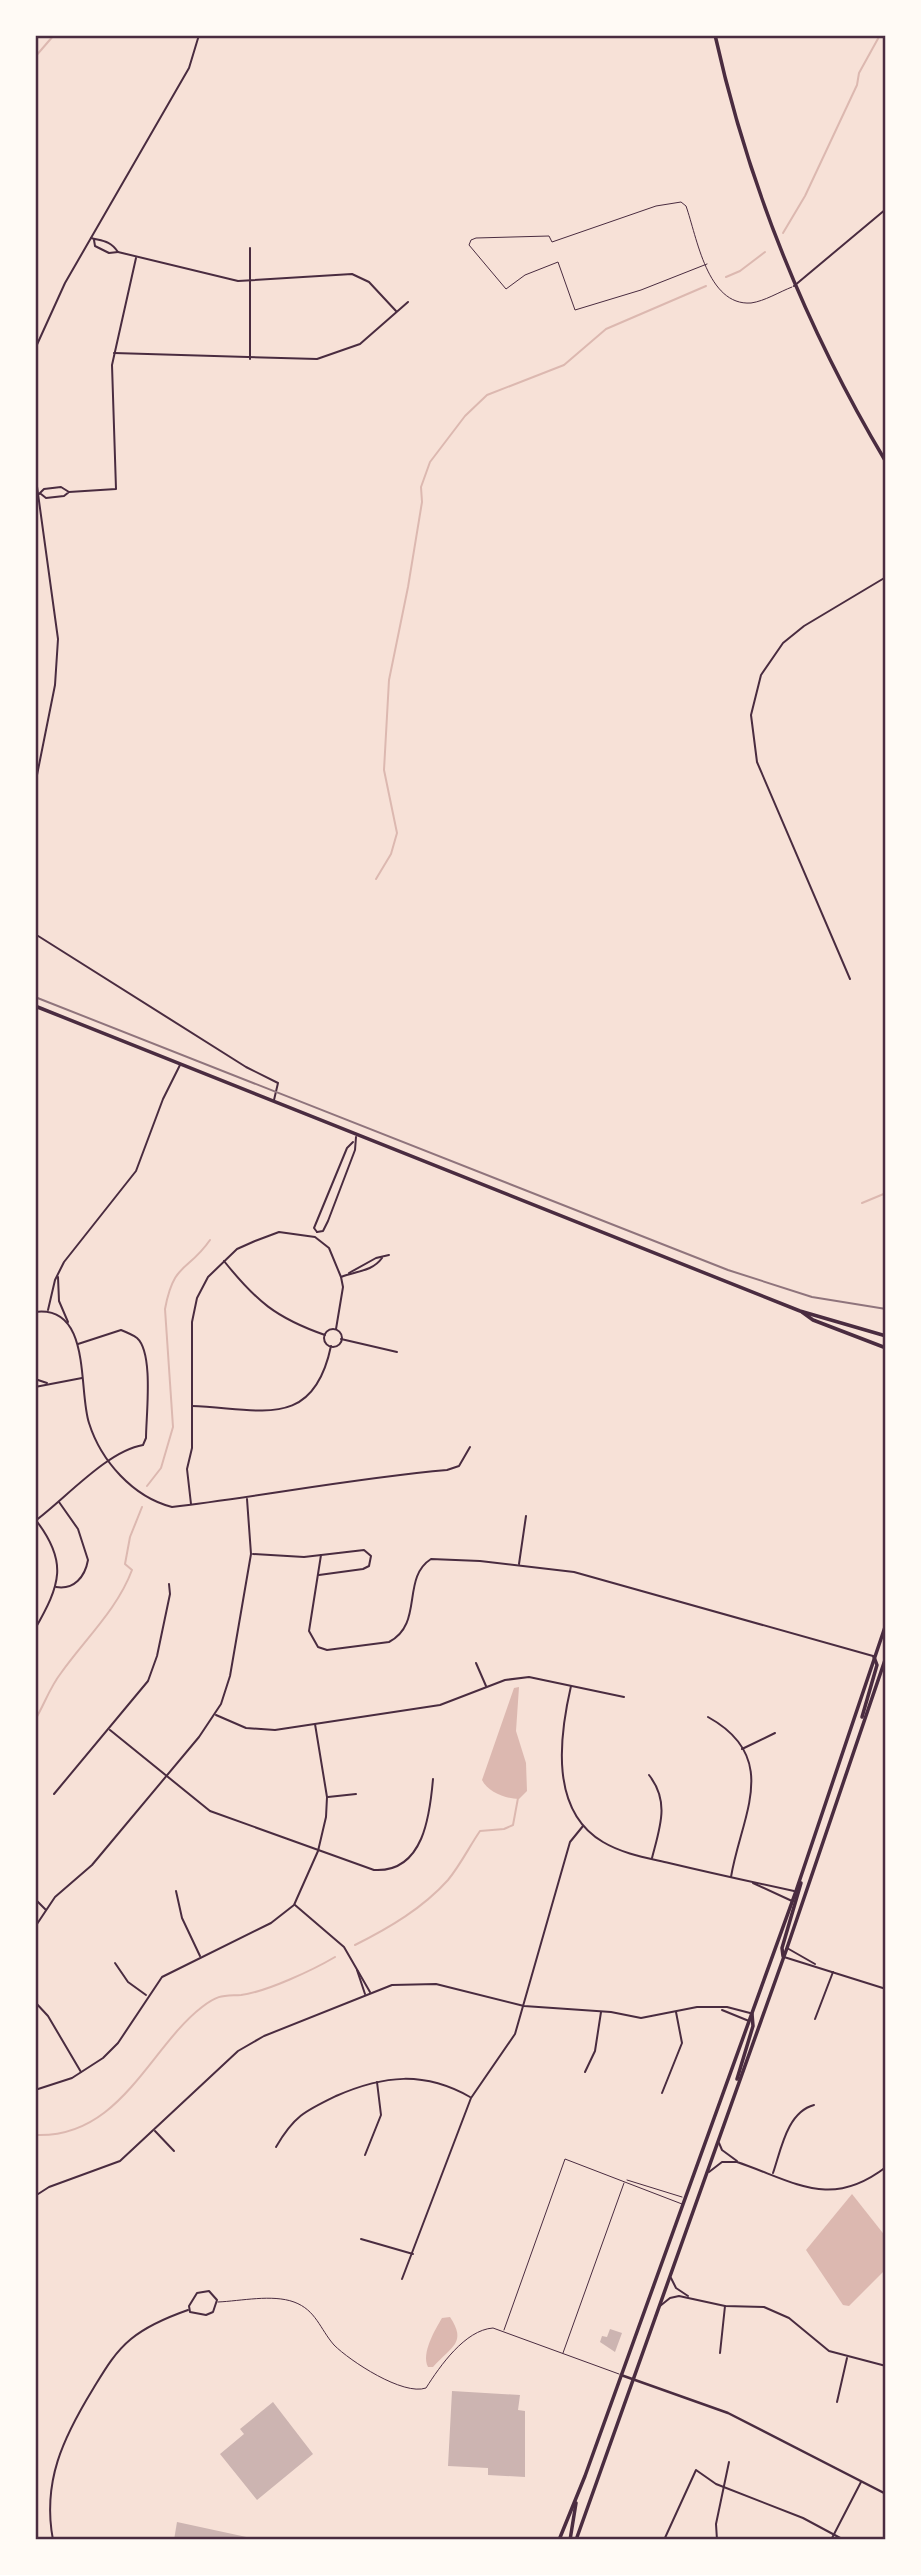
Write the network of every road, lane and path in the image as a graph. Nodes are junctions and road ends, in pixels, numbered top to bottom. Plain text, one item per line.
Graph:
1 (199, 35) edge
2 (715, 35) edge
3 (886, 209) edge
4 (92, 239) junction
5 (250, 248) dead end
6 (118, 252) junction
7 (136, 257) junction
8 (707, 264) junction
9 (249, 281) junction
10 (794, 286) junction
11 (408, 302) dead end
12 (398, 312) junction
13 (35, 349) edge
14 (114, 353) junction
15 (250, 359) junction
16 (886, 462) edge
17 (35, 472) edge
18 (69, 492) junction
19 (40, 494) junction
20 (886, 577) edge
21 (35, 785) edge
22 (35, 934) edge
23 (850, 979) dead end
24 (35, 1006) edge
25 (181, 1065) junction
26 (274, 1101) junction
27 (357, 1133) junction
28 (354, 1142) junction
29 (331, 1188) junction
30 (338, 1191) junction
31 (317, 1232) junction
32 (315, 1237) junction
33 (389, 1255) dead end
34 (383, 1258) junction
35 (223, 1260) junction
36 (58, 1274) junction
37 (349, 1274) junction
38 (341, 1277) junction
39 (48, 1311) junction
40 (800, 1311) junction
41 (35, 1312) edge
42 (68, 1323) junction
43 (336, 1329) junction
44 (324, 1335) junction
45 (886, 1336) edge
46 (341, 1339) junction
47 (77, 1344) junction
48 (331, 1346) junction
49 (886, 1348) edge
50 (397, 1352) dead end
51 (83, 1378) junction
52 (35, 1379) edge
53 (48, 1383) junction
54 (35, 1387) edge
55 (191, 1406) junction
56 (470, 1447) dead end
57 (110, 1461) junction
58 (247, 1498) junction
59 (59, 1502) junction
60 (191, 1505) junction
61 (526, 1516) dead end
62 (36, 1520) edge
63 (251, 1553) junction
64 (321, 1555) junction
65 (519, 1565) junction
66 (318, 1575) junction
67 (169, 1584) dead end
68 (56, 1587) junction
69 (35, 1618) edge
70 (40, 1620) junction
71 (886, 1624) edge
72 (35, 1629) edge
73 (874, 1657) junction
74 (886, 1657) edge
75 (476, 1663) dead end
76 (571, 1685) junction
77 (487, 1687) junction
78 (624, 1697) dead end
79 (215, 1715) junction
80 (708, 1717) dead end
81 (315, 1724) junction
82 (110, 1730) junction
83 (775, 1733) dead end
84 (859, 1733) junction
85 (742, 1749) junction
86 (649, 1775) dead end
87 (167, 1776) junction
88 (433, 1779) dead end
89 (54, 1794) dead end
90 (356, 1794) dead end
91 (327, 1797) junction
92 (583, 1826) junction
93 (318, 1851) junction
94 (808, 1854) junction
95 (652, 1859) junction
96 (730, 1878) junction
97 (752, 1882) junction
98 (176, 1891) dead end
99 (796, 1891) junction
100 (35, 1899) edge
101 (792, 1901) junction
102 (294, 1905) junction
103 (46, 1910) junction
104 (35, 1927) edge
105 (788, 1948) junction
106 (201, 1957) junction
107 (784, 1957) junction
108 (114, 1963) dead end
109 (356, 1965) junction
110 (816, 1965) junction
111 (833, 1971) junction
112 (886, 1989) edge
113 (370, 1992) junction
114 (365, 1994) junction
115 (147, 1995) junction
116 (35, 2002) edge
117 (524, 2006) junction
118 (722, 2009) junction
119 (601, 2011) junction
120 (676, 2011) junction
121 (752, 2014) junction
122 (815, 2020) dead end
123 (749, 2021) junction
124 (585, 2072) dead end
125 (82, 2073) junction
126 (376, 2081) junction
127 (35, 2090) edge
128 (662, 2093) dead end
129 (471, 2098) junction
130 (814, 2105) dead end
131 (729, 2109) junction
132 (155, 2131) junction
133 (718, 2139) junction
134 (276, 2147) dead end
135 (174, 2151) dead end
136 (365, 2155) dead end
137 (737, 2162) junction
138 (886, 2167) edge
139 (773, 2174) junction
140 (705, 2175) junction
141 (624, 2180) junction
142 (35, 2196) edge
143 (686, 2199) junction
144 (684, 2204) junction
145 (361, 2239) dead end
146 (414, 2255) junction
147 (670, 2275) junction
148 (402, 2279) dead end
149 (689, 2296) junction
150 (218, 2302) junction
151 (725, 2306) junction
152 (658, 2309) junction
153 (188, 2310) junction
154 (503, 2331) junction
155 (720, 2353) dead end
156 (563, 2354) junction
157 (848, 2357) junction
158 (886, 2366) edge
159 (621, 2375) junction
160 (633, 2379) junction
161 (837, 2402) dead end
162 (729, 2462) dead end
163 (862, 2481) junction
164 (724, 2487) junction
165 (886, 2494) edge
166 (577, 2498) junction
167 (834, 2535) junction
168 (53, 2540) edge
169 (559, 2540) edge
170 (570, 2540) edge
171 (576, 2540) edge
172 (664, 2540) edge
173 (717, 2540) edge
174 (831, 2540) edge
175 (844, 2540) edge

1 - 4 street
2 - 10 main road
3 - 10 street
4 - 6 street
4 - 6 street
4 - 13 street
5 - 9 street
6 - 7 street
7 - 9 street
7 - 14 street
8 - 8 lane
8 - 10 lane
9 - 12 street
9 - 15 street
10 - 16 main road
11 - 12 street
12 - 15 street
14 - 15 street
14 - 18 street
17 - 19 street
18 - 19 street
18 - 19 street
19 - 21 street
20 - 23 street
22 - 26 street
24 - 25 main road
25 - 26 main road
25 - 36 street
26 - 27 main road
27 - 28 street
27 - 40 main road
28 - 29 street
28 - 30 street
29 - 30 street
29 - 31 street
30 - 31 street
31 - 32 street
32 - 35 street
32 - 38 street
33 - 34 street
34 - 37 street
34 - 37 street
35 - 44 street
35 - 55 street
36 - 39 street
36 - 42 street
37 - 38 street
38 - 43 street
39 - 41 street
39 - 42 street
40 - 45 main road
40 - 49 main road
42 - 47 street
43 - 44 street
43 - 46 street
44 - 48 street
46 - 48 street
46 - 50 street
47 - 51 street
47 - 57 street
48 - 55 street
51 - 53 street
51 - 57 street
52 - 53 street
53 - 54 street
55 - 60 street
56 - 58 street
57 - 59 street
57 - 60 street
58 - 60 street
58 - 63 street
59 - 62 street
59 - 68 street
61 - 65 street
62 - 68 street
63 - 64 street
63 - 79 street
64 - 66 street
64 - 66 street
65 - 66 street
65 - 73 street
67 - 82 street
68 - 70 street
69 - 70 street
70 - 72 street
71 - 73 main road
73 - 84 main road
73 - 94 main road
74 - 84 main road
75 - 77 street
76 - 77 street
76 - 78 street
76 - 92 street
77 - 81 street
79 - 81 street
79 - 87 street
80 - 85 street
81 - 91 street
82 - 87 street
82 - 89 street
83 - 85 street
84 - 105 main road
85 - 96 street
86 - 95 street
87 - 93 street
87 - 103 street
88 - 93 street
90 - 91 street
91 - 93 street
92 - 95 street
92 - 117 street
93 - 102 street
94 - 99 main road
94 - 107 main road
95 - 96 street
96 - 97 street
97 - 99 street
97 - 101 street
98 - 106 street
99 - 101 main road
100 - 103 street
101 - 121 main road
102 - 106 street
102 - 109 street
103 - 104 street
105 - 107 main road
105 - 110 street
106 - 115 street
107 - 110 street
107 - 131 main road
108 - 115 street
109 - 113 street
109 - 114 street
110 - 111 street
111 - 112 street
111 - 122 street
113 - 114 street
113 - 117 street
114 - 132 street
115 - 125 street
116 - 125 street
117 - 119 street
117 - 129 street
118 - 120 street
118 - 121 street
118 - 123 street
119 - 120 street
119 - 124 street
120 - 128 street
121 - 123 main road
121 - 131 main road
123 - 143 main road
125 - 127 street
126 - 129 street
126 - 134 street
126 - 136 street
129 - 146 street
130 - 139 street
131 - 133 main road
132 - 135 street
132 - 142 street
133 - 137 street
133 - 140 main road
137 - 139 street
137 - 140 street
138 - 139 street
140 - 147 main road
141 - 143 lane
141 - 144 lane
141 - 154 lane
141 - 156 lane
143 - 144 main road
144 - 159 main road
145 - 146 street
146 - 148 street
147 - 149 street
147 - 152 main road
149 - 151 street
149 - 152 street
150 - 153 street
150 - 153 street
150 - 154 lane
151 - 155 street
151 - 157 street
152 - 160 main road
153 - 168 street
154 - 156 lane
156 - 159 lane
157 - 158 street
157 - 161 street
159 - 160 street
159 - 166 main road
160 - 163 street
160 - 171 main road
162 - 164 street
163 - 165 street
163 - 167 street
164 - 167 street
164 - 172 street
164 - 173 street
166 - 169 main road
166 - 170 main road
167 - 174 street
167 - 175 street

